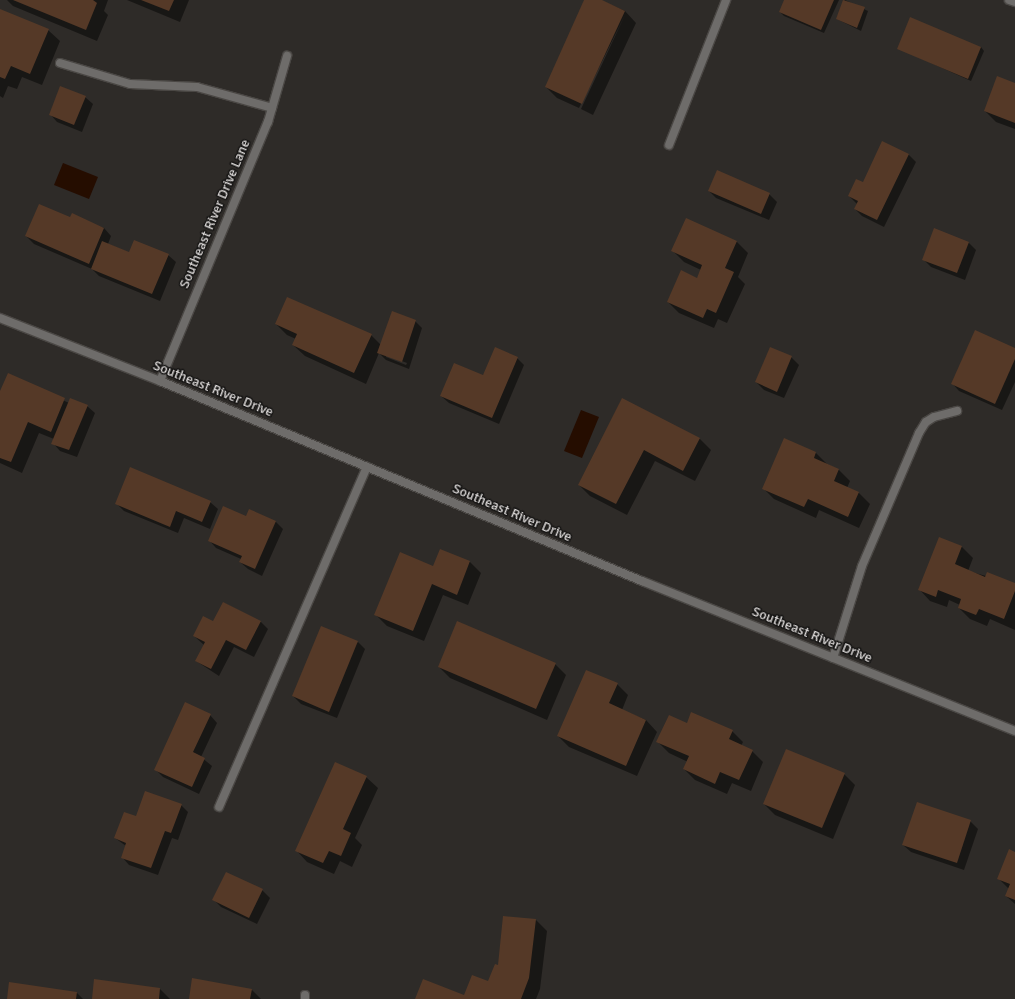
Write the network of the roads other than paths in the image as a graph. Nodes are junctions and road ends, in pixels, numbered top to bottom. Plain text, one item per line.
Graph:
1 (726, 0) edge
2 (1009, 0) edge
3 (1015, 2) edge
4 (287, 56) dead end
5 (60, 63) dead end
6 (272, 108) junction
7 (669, 145) dead end
8 (0, 318) edge
9 (160, 381) junction
10 (957, 411) dead end
11 (367, 467) junction
12 (833, 658) junction
13 (1015, 731) edge
14 (219, 807) dead end

1 - 7 street
2 - 3 street
4 - 6 street, Southeast River Drive Lane
5 - 6 street
6 - 9 street, Southeast River Drive Lane
8 - 9 street, Southeast River Drive
9 - 11 street, Southeast River Drive
10 - 12 street
11 - 12 street, Southeast River Drive
11 - 14 street
12 - 13 street, Southeast River Drive

